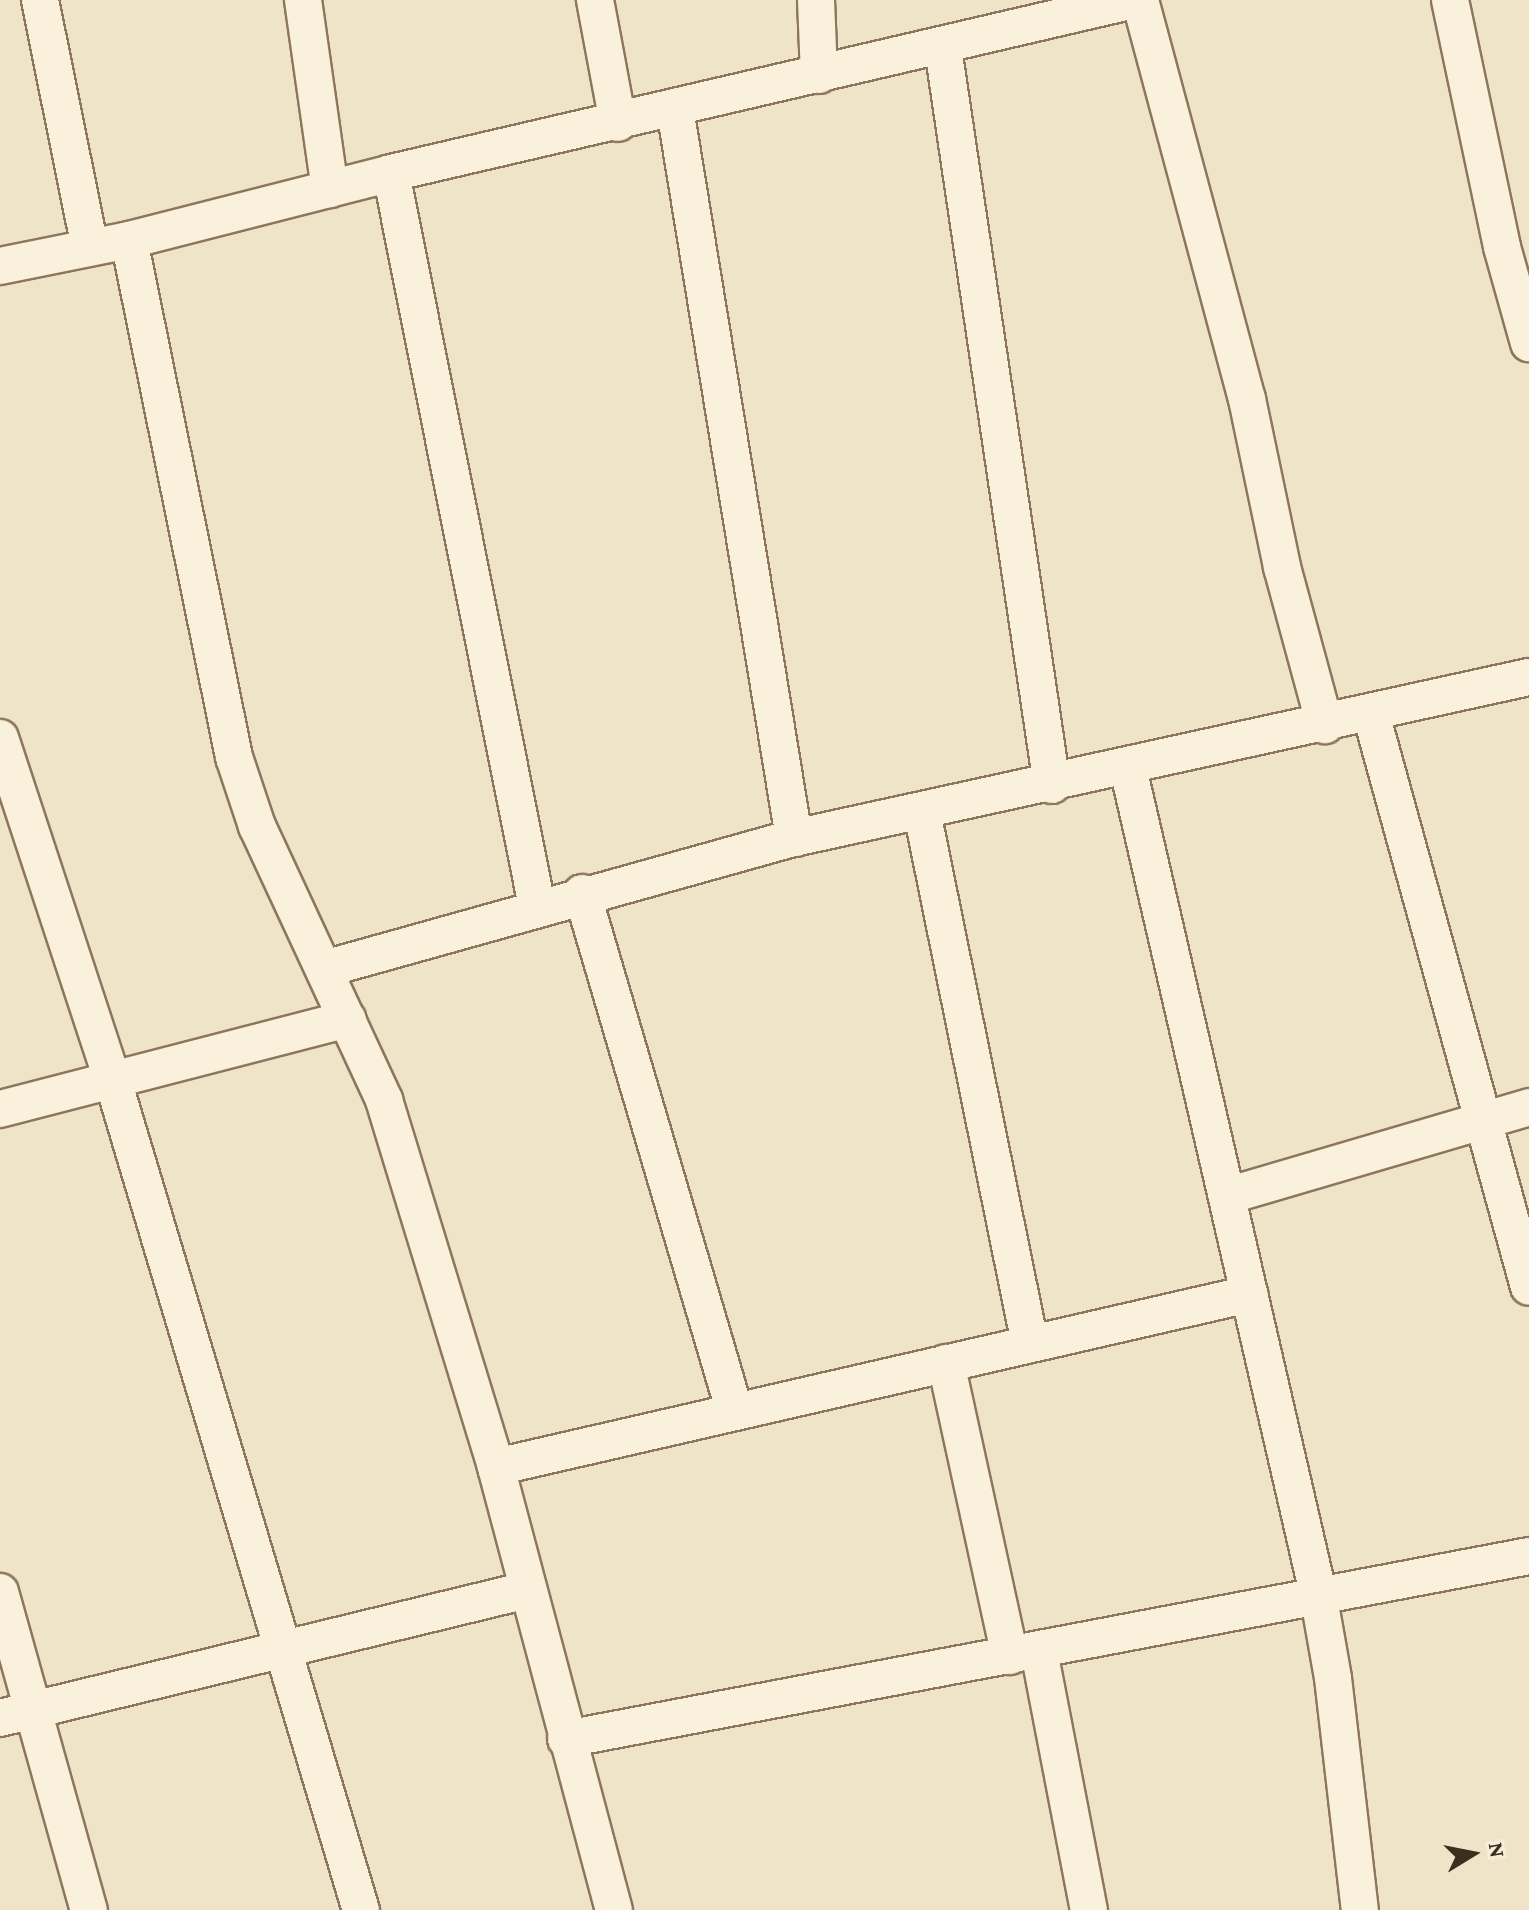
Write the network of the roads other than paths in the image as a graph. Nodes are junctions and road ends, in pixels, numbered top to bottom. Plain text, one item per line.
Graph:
1 (40, 0) edge
2 (303, 0) edge
3 (595, 0) edge
4 (816, 0) edge
5 (1134, 0) edge
6 (1140, 0) edge
7 (1450, 0) edge
8 (943, 48) junction
9 (819, 75) junction
10 (675, 109) junction
11 (618, 123) junction
12 (391, 173) junction
13 (330, 189) junction
14 (129, 240) junction
15 (90, 247) junction
16 (0, 266) edge
17 (1529, 343) edge
18 (1529, 677) edge
19 (1371, 714) junction
20 (1325, 725) junction
21 (0, 738) edge
22 (1128, 768) junction
23 (1052, 785) junction
24 (922, 812) junction
25 (794, 838) junction
26 (582, 893) junction
27 (537, 906) junction
28 (324, 969) junction
29 (348, 1019) junction
30 (113, 1081) junction
31 (1529, 1107) edge
32 (0, 1109) edge
33 (1487, 1119) junction
34 (1227, 1196) junction
35 (1529, 1287) edge
36 (1249, 1294) junction
37 (1030, 1344) junction
38 (946, 1363) junction
39 (734, 1409) junction
40 (496, 1467) junction
41 (1529, 1556) edge
42 (527, 1590) junction
43 (0, 1592) edge
44 (1318, 1593) junction
45 (285, 1648) junction
46 (1024, 1654) junction
47 (17, 1714) edge
48 (566, 1739) junction
49 (89, 1910) edge
50 (361, 1910) edge
51 (614, 1910) edge
52 (1089, 1910) edge
53 (1360, 1910) edge

1 - 15 street
2 - 13 street
3 - 11 street
4 - 9 street
5 - 8 street
6 - 20 street
7 - 17 street
8 - 9 street
8 - 23 street
9 - 10 street
10 - 11 street
10 - 25 street
11 - 12 street
12 - 13 street
12 - 27 street
13 - 14 street
14 - 15 street
14 - 28 street
15 - 16 street
18 - 19 street
19 - 20 street
19 - 33 street
20 - 22 street
21 - 30 street
22 - 23 street
22 - 34 street
23 - 24 street
24 - 25 street
24 - 37 street
25 - 26 street
26 - 27 street
26 - 39 street
27 - 28 street
28 - 29 street
29 - 30 street
29 - 40 street
30 - 32 street
30 - 45 street
31 - 33 street
33 - 34 street
33 - 35 street
34 - 36 street
36 - 37 street
36 - 44 street
37 - 38 street
38 - 39 street
38 - 46 street
39 - 40 street
40 - 42 street
41 - 44 street
42 - 45 street
42 - 48 street
43 - 47 street
44 - 46 street
44 - 53 street
45 - 47 street
45 - 50 street
46 - 48 street
46 - 52 street
47 - 49 street
48 - 51 street

